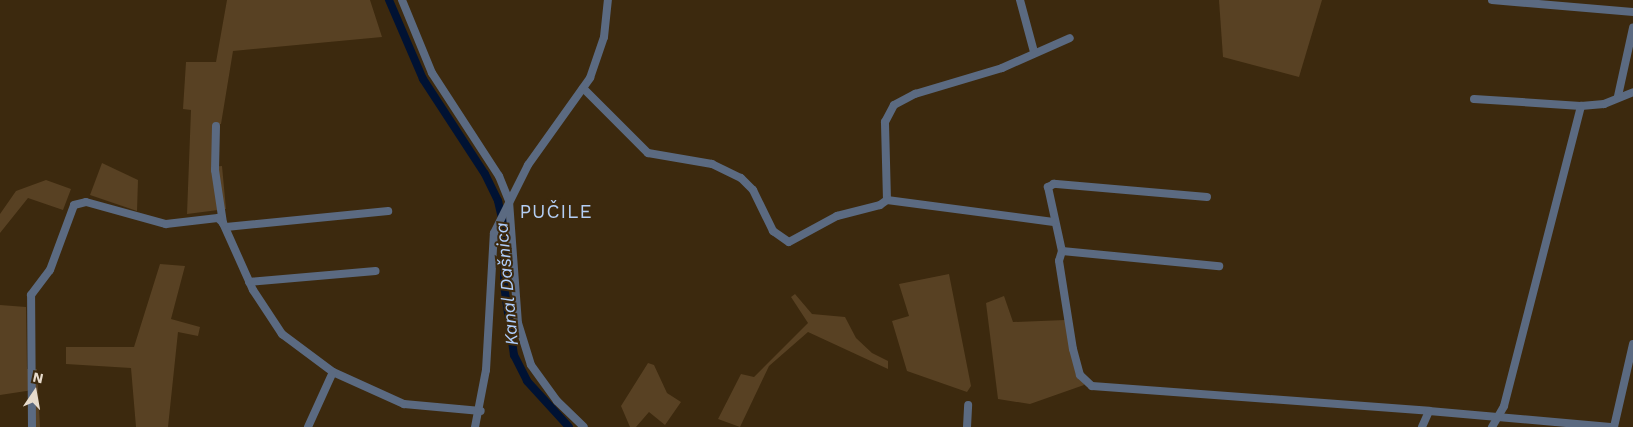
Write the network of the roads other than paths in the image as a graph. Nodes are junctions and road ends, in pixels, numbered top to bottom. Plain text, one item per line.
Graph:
1 (402, 0) edge
2 (608, 0) edge
3 (1020, 0) edge
4 (1492, 0) edge
5 (1633, 12) edge
6 (1633, 28) edge
7 (1070, 38) dead end
8 (1034, 52) junction
9 (584, 88) junction
10 (1633, 92) edge
11 (1618, 96) junction
12 (1474, 99) dead end
13 (1581, 106) junction
14 (216, 126) dead end
15 (1207, 197) dead end
16 (887, 200) junction
17 (507, 204) junction
18 (388, 211) dead end
19 (1054, 222) junction
20 (224, 225) junction
21 (1062, 252) junction
22 (1218, 266) dead end
23 (376, 271) dead end
24 (249, 282) junction
25 (1633, 344) edge
26 (333, 372) junction
27 (968, 405) dead end
28 (481, 410) junction
29 (1428, 411) junction
30 (1496, 417) junction
31 (1578, 425) edge
32 (32, 427) edge
33 (308, 427) edge
34 (474, 427) edge
35 (584, 427) edge
36 (967, 427) edge
37 (1422, 427) edge
38 (1492, 427) edge
39 (1613, 427) edge

1 - 17 street
2 - 9 street
3 - 8 street
4 - 5 street
6 - 11 street
7 - 8 street
8 - 16 street
9 - 16 street
9 - 17 street
10 - 11 street
11 - 13 street
12 - 13 street
13 - 30 street
14 - 20 street
15 - 19 street
16 - 19 street
17 - 28 street
17 - 35 street
18 - 20 street
19 - 21 street
20 - 24 street
20 - 32 street
21 - 22 street
21 - 29 street
23 - 24 street
24 - 26 street
25 - 39 street
26 - 28 street
26 - 33 street
27 - 36 street
28 - 34 street
29 - 30 street
29 - 37 street
30 - 31 street
30 - 38 street
31 - 39 street

